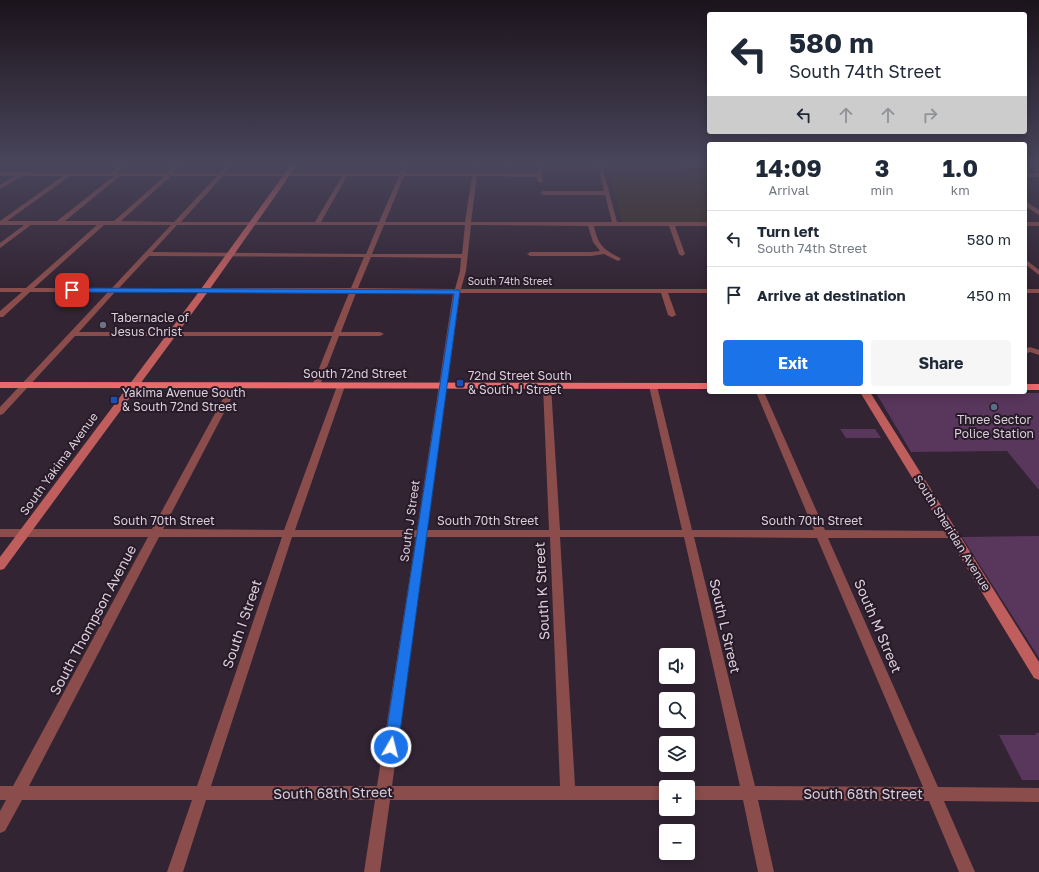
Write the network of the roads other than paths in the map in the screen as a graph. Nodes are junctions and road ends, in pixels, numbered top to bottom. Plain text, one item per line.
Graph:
1 (25, 206) edge
2 (80, 206) edge
3 (135, 206) edge
4 (192, 206) edge
5 (266, 206) edge
6 (327, 206) edge
7 (388, 206) edge
8 (471, 206) edge
9 (610, 206) edge
10 (1029, 206) edge
11 (1039, 213) edge
12 (1, 223) edge
13 (30, 223) junction
14 (59, 223) junction
15 (103, 223) junction
16 (116, 223) junction
17 (175, 224) junction
18 (253, 224) junction
19 (316, 224) junction
20 (380, 224) junction
21 (468, 224) junction
22 (590, 224) junction
23 (615, 224) junction
24 (671, 224) junction
25 (707, 224) edge
26 (1027, 224) edge
27 (1039, 224) edge
28 (0, 246) edge
29 (604, 252) junction
30 (146, 254) junction
31 (530, 254) dead end
32 (682, 254) dead end
33 (230, 255) junction
34 (368, 255) junction
35 (465, 256) junction
36 (618, 259) dead end
37 (1027, 263) edge
38 (1039, 273) edge
39 (0, 290) edge
40 (28, 290) junction
41 (113, 290) junction
42 (204, 291) junction
43 (353, 291) junction
44 (664, 291) junction
45 (707, 291) edge
46 (1027, 291) edge
47 (1039, 291) edge
48 (457, 292) junction
49 (0, 315) edge
50 (672, 315) dead end
51 (73, 334) junction
52 (170, 334) junction
53 (337, 334) junction
54 (380, 334) dead end
55 (1027, 351) edge
56 (1039, 353) edge
57 (0, 385) edge
58 (25, 385) junction
59 (133, 385) junction
60 (234, 386) junction
61 (316, 386) junction
62 (341, 386) junction
63 (443, 386) junction
64 (547, 386) junction
65 (653, 386) junction
66 (707, 386) edge
67 (1027, 387) edge
68 (1039, 387) edge
69 (761, 394) edge
70 (866, 394) edge
71 (0, 412) edge
72 (0, 533) edge
73 (156, 533) junction
74 (24, 534) junction
75 (288, 534) junction
76 (422, 534) junction
77 (554, 534) junction
78 (688, 534) junction
79 (821, 534) junction
80 (953, 534) junction
81 (0, 566) edge
82 (1039, 674) edge
83 (385, 792) junction
84 (0, 793) edge
85 (659, 793) edge
86 (695, 793) edge
87 (748, 793) junction
88 (18, 794) junction
89 (201, 794) junction
90 (568, 794) junction
91 (934, 795) junction
92 (1039, 795) edge
93 (0, 826) edge
94 (175, 872) edge
95 (372, 872) edge
96 (766, 872) edge
97 (967, 872) edge

1 - 12 street
2 - 14 street
3 - 16 street
4 - 17 street
5 - 18 main road, South Yakima Avenue
6 - 19 street
7 - 20 street
8 - 21 street, South J Street
9 - 23 street
10 - 11 street
12 - 13 street
13 - 14 street
13 - 28 street
14 - 15 street
15 - 16 street
15 - 40 street
16 - 17 street
17 - 18 street
17 - 30 street
18 - 19 street
18 - 33 main road, South Yakima Avenue
19 - 20 street
20 - 21 street
20 - 34 street
21 - 22 street
21 - 35 street, South J Street
22 - 23 street
22 - 29 street
23 - 24 street
24 - 25 street
24 - 32 street
26 - 27 street
29 - 31 street
29 - 36 street
30 - 33 street
30 - 41 street
33 - 34 street
33 - 42 main road, South Yakima Avenue
34 - 35 street
34 - 43 street
35 - 48 street, South J Street
37 - 38 street
39 - 40 street, South 74th Street
40 - 41 street, South 74th Street
40 - 49 street
41 - 42 street, South 74th Street
41 - 51 street
42 - 43 street, South 74th Street
42 - 52 main road, South Yakima Avenue
43 - 48 street, South 74th Street
43 - 53 street
44 - 45 street, South 74th Street
44 - 48 street, South 74th Street
44 - 50 street
46 - 47 street
48 - 63 street, South J Street
51 - 52 street
51 - 58 street
52 - 53 street
52 - 59 main road, South Yakima Avenue
53 - 54 street
53 - 61 street
55 - 56 street
57 - 58 main road, South 72nd Street
58 - 59 main road, South 72nd Street
58 - 71 street
59 - 60 main road, South 72nd Street
59 - 74 main road, South Yakima Avenue
60 - 61 main road, South 72nd Street
60 - 73 street, South Thompson Avenue
61 - 62 main road, South 72nd Street
62 - 63 main road, South 72nd Street
62 - 75 street, South I Street
63 - 64 main road, South 72nd Street
63 - 76 street, South J Street
64 - 65 main road, South 72nd Street
64 - 77 street, South K Street
65 - 66 main road, South 72nd Street
65 - 78 street, South L Street
67 - 68 main road
69 - 79 street, South M Street
70 - 80 main road, South Sheridan Avenue
72 - 74 street, South 70th Street
73 - 74 street, South 70th Street
73 - 75 street, South 70th Street
73 - 88 street, South Thompson Avenue
74 - 81 main road, South Yakima Avenue
75 - 76 street, South 70th Street
75 - 89 street, South I Street
76 - 77 street, South 70th Street
76 - 83 street, South J Street
77 - 78 street, South 70th Street
77 - 90 street, South K Street
78 - 79 street, South 70th Street
78 - 87 street, South L Street
79 - 80 street, South 70th Street
79 - 91 street, South M Street
80 - 82 main road, South Sheridan Avenue
83 - 89 street, South 68th Street
83 - 90 street, South 68th Street
83 - 95 street, South J Street
84 - 88 street, South 68th Street
85 - 90 street, South 68th Street
86 - 87 street, South 68th Street
87 - 91 street, South 68th Street
87 - 96 street, South L Street
88 - 89 street, South 68th Street
88 - 93 street, South Thompson Avenue
89 - 94 street, South I Street
91 - 92 street, South 68th Street
91 - 97 street, South M Street

